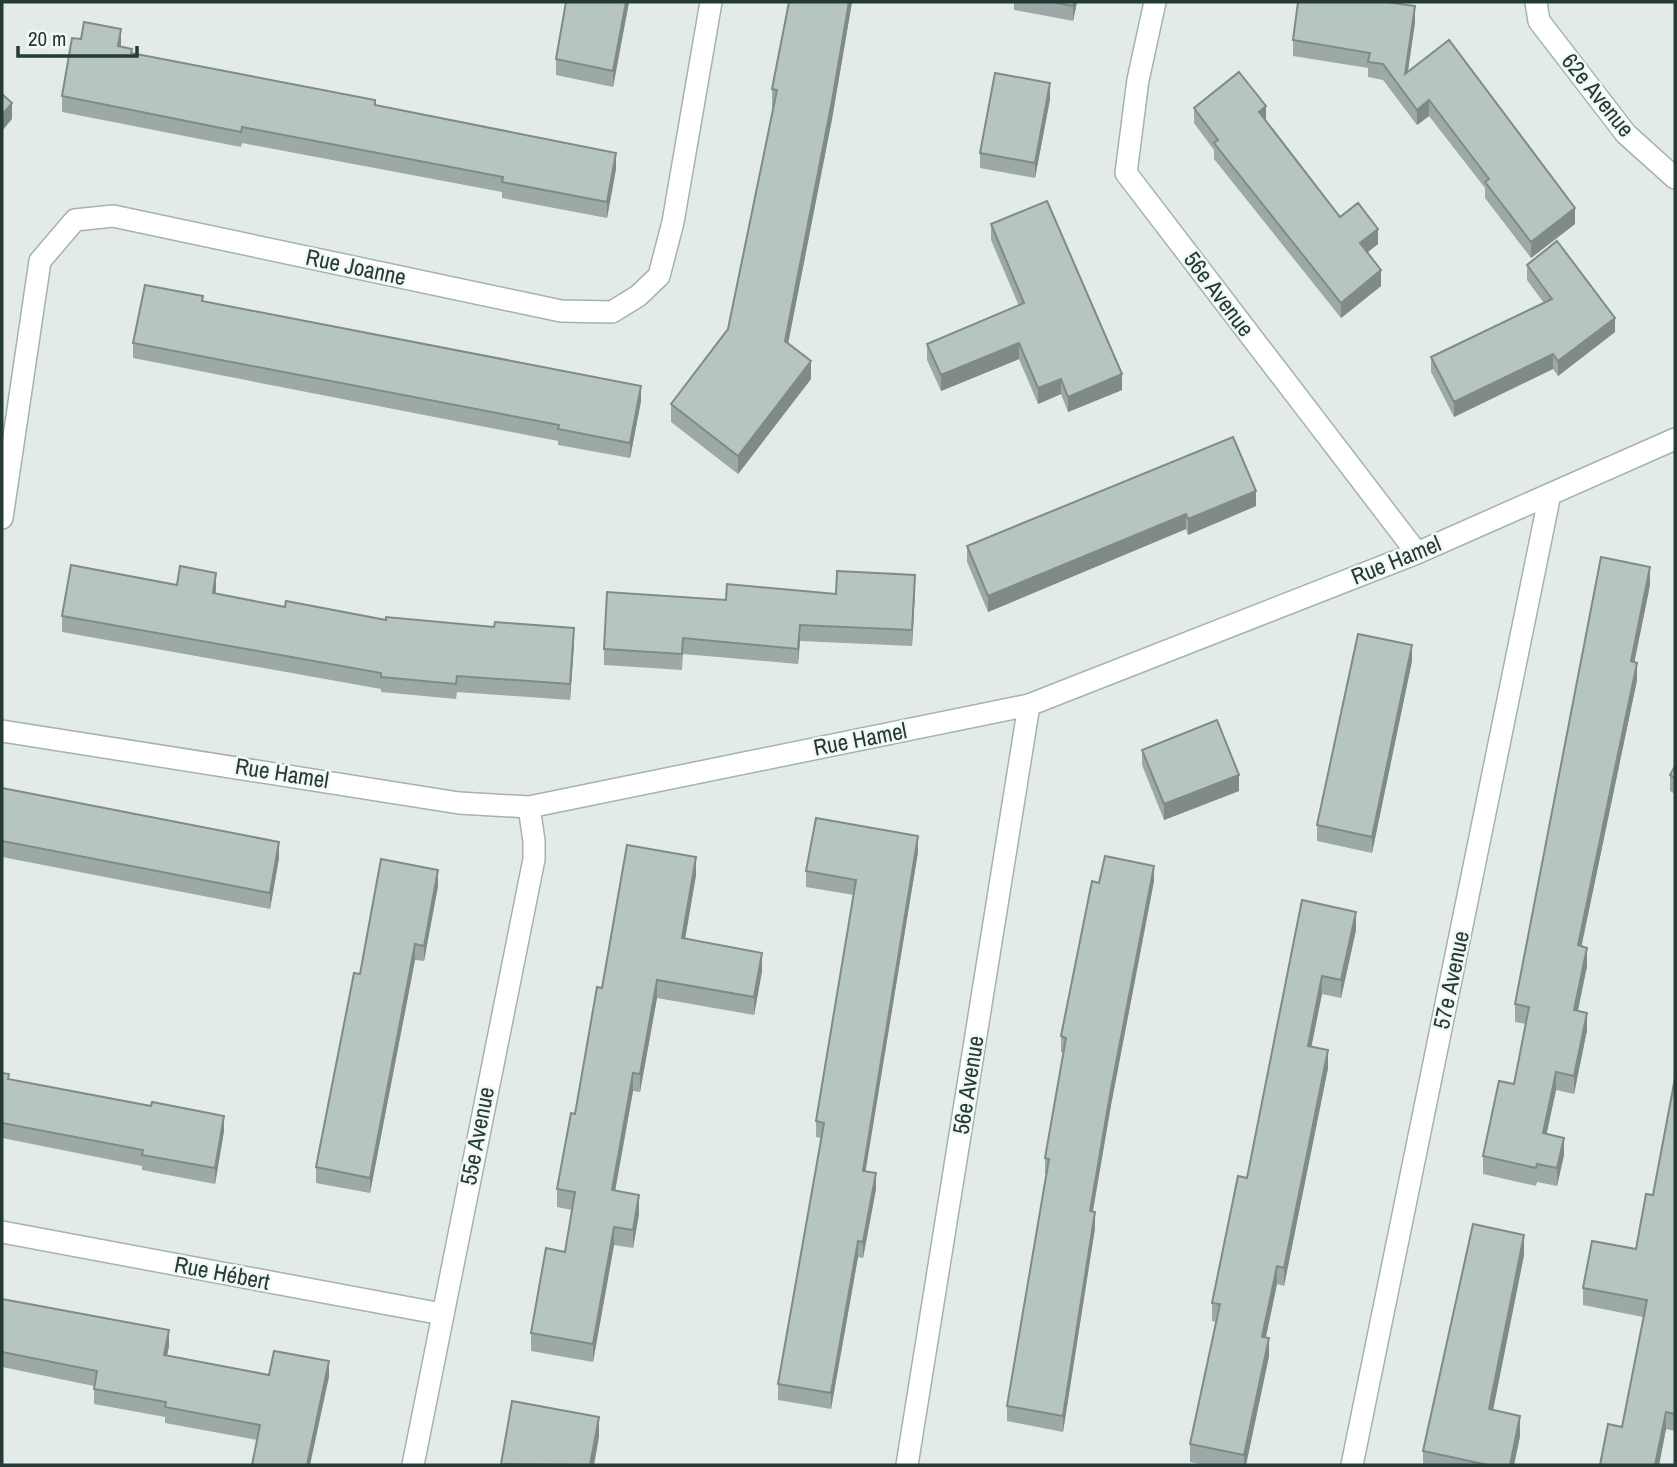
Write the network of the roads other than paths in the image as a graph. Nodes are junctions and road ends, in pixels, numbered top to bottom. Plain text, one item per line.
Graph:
1 (711, 2) edge
2 (1155, 2) edge
3 (1536, 2) edge
4 (1675, 178) edge
5 (1675, 439) edge
6 (1550, 494) junction
7 (2, 518) edge
8 (1417, 553) junction
9 (1029, 705) junction
10 (2, 731) edge
11 (529, 807) junction
12 (2, 1232) edge
13 (442, 1314) junction
14 (412, 1465) edge
15 (908, 1465) edge
16 (1352, 1465) edge

1 - 7 street, Rue Joanne
2 - 8 street, 56e Avenue
3 - 4 street, 62e Avenue
5 - 6 street, Rue Hamel
6 - 8 street, Rue Hamel
6 - 16 street, 57e Avenue
8 - 9 street, Rue Hamel
9 - 11 street, Rue Hamel
9 - 15 street, 56e Avenue
10 - 11 street, Rue Hamel
11 - 13 street, 55e Avenue
12 - 13 street, Rue Hébert
13 - 14 street, 55e Avenue

